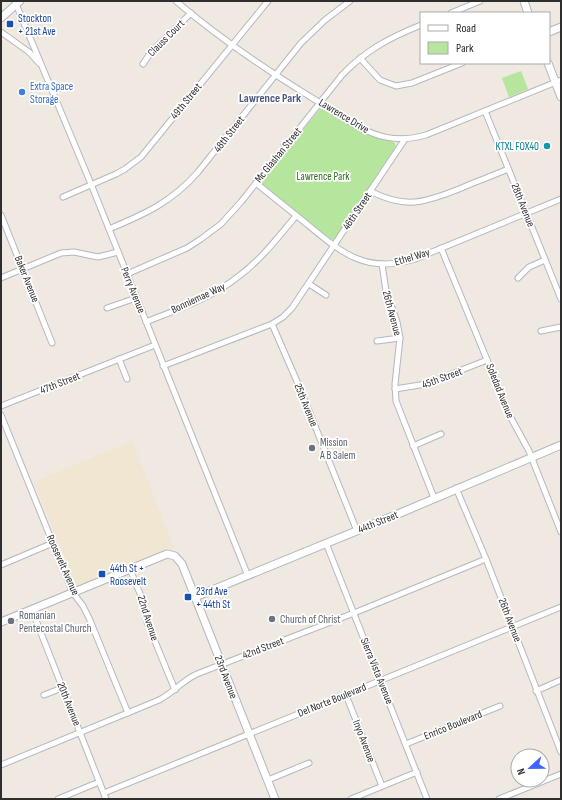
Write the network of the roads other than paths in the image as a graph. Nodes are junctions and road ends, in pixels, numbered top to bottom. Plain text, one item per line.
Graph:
1 (176, 1) edge
2 (268, 1) edge
3 (350, 1) edge
4 (480, 1) edge
5 (524, 1) edge
6 (18, 3) edge
7 (453, 12) edge
8 (528, 12) edge
9 (191, 13) junction
10 (1, 18) edge
11 (420, 25) edge
12 (561, 27) edge
13 (1, 32) edge
14 (550, 32) edge
15 (231, 45) junction
16 (360, 58) junction
17 (143, 64) dead end
18 (460, 64) edge
19 (549, 64) edge
20 (44, 70) junction
21 (275, 75) junction
22 (558, 81) edge
23 (561, 97) edge
24 (320, 102) junction
25 (484, 111) junction
26 (405, 139) junction
27 (508, 169) junction
28 (256, 183) junction
29 (91, 184) junction
30 (370, 191) junction
31 (62, 197) dead end
32 (561, 199) edge
33 (526, 214) junction
34 (1, 215) edge
35 (296, 216) junction
36 (109, 229) junction
37 (334, 246) junction
38 (441, 248) junction
39 (118, 252) junction
40 (545, 260) junction
41 (382, 264) junction
42 (23, 269) junction
43 (127, 274) junction
44 (1, 278) edge
45 (518, 278) dead end
46 (309, 284) junction
47 (326, 294) dead end
48 (136, 298) junction
49 (561, 298) edge
50 (107, 308) dead end
51 (146, 322) junction
52 (272, 324) junction
53 (561, 327) edge
54 (541, 331) dead end
55 (400, 338) junction
56 (377, 341) dead end
57 (52, 343) dead end
58 (155, 345) junction
59 (119, 359) junction
60 (487, 360) junction
61 (163, 366) junction
62 (127, 379) dead end
63 (395, 388) junction
64 (1, 406) edge
65 (1, 415) edge
66 (441, 434) dead end
67 (561, 445) edge
68 (414, 446) junction
69 (530, 457) junction
70 (456, 488) junction
71 (434, 498) junction
72 (357, 531) junction
73 (561, 532) edge
74 (53, 543) junction
75 (326, 543) junction
76 (486, 559) junction
77 (1, 565) edge
78 (130, 569) junction
79 (248, 576) junction
80 (73, 593) junction
81 (195, 597) junction
82 (561, 608) edge
83 (32, 610) junction
84 (354, 612) junction
85 (1, 622) edge
86 (513, 627) junction
87 (222, 665) junction
88 (381, 680) junction
89 (561, 680) edge
90 (62, 688) junction
91 (175, 690) junction
92 (536, 690) junction
93 (44, 695) dead end
94 (346, 695) junction
95 (500, 706) dead end
96 (128, 713) junction
97 (80, 733) junction
98 (248, 734) junction
99 (406, 744) junction
100 (561, 752) edge
101 (309, 763) dead end
102 (1, 765) edge
103 (417, 772) junction
104 (561, 774) edge
105 (268, 780) junction
106 (99, 782) junction
107 (382, 786) junction
108 (104, 793) junction
109 (58, 799) edge
110 (106, 799) edge
111 (275, 799) edge
112 (350, 799) edge
113 (428, 799) edge
114 (499, 799) edge

1 - 9 street, Lawrence Drive
2 - 15 street, 49th Street
3 - 21 street, 48th Street
4 - 7 street
5 - 8 street
6 - 10 street
6 - 20 street, Perry Avenue
9 - 15 street, Lawrence Drive
9 - 17 street, Clauss Court
11 - 16 street, Mc Glashan Street
12 - 14 street
13 - 20 street
15 - 21 street, Lawrence Drive
15 - 29 street, 49th Street
16 - 18 street
16 - 24 street, Mc Glashan Street
19 - 22 street
20 - 29 street, Perry Avenue
21 - 24 street, Lawrence Drive
21 - 36 street, 48th Street
22 - 23 street
22 - 25 street, Lawrence Drive
24 - 26 street, Lawrence Drive
24 - 28 street, Mc Glashan Street
25 - 26 street, Lawrence Drive
25 - 27 street, 28th Avenue
26 - 30 street, 46th Street
27 - 30 street
27 - 33 street, 28th Avenue
28 - 35 street, Ethel Way
28 - 43 street, Mc Glashan Street
29 - 31 street, 49th Street
29 - 36 street, Perry Avenue
30 - 37 street, 46th Street
32 - 33 street, Ethel Way
33 - 38 street, Ethel Way
33 - 40 street, 28th Avenue
34 - 42 street, Baker Avenue
35 - 37 street, Ethel Way
35 - 51 street, Bonniemae Way
36 - 39 street, Perry Avenue
37 - 41 street, Ethel Way
37 - 46 street, 46th Street
38 - 41 street, Ethel Way
38 - 60 street, Soledad Avenue
39 - 42 street
39 - 43 street, Perry Avenue
40 - 45 street
40 - 49 street, 28th Avenue
41 - 55 street, 26th Avenue
42 - 44 street
42 - 57 street, Baker Avenue
43 - 48 street, Perry Avenue
46 - 47 street
46 - 52 street, 46th Street
48 - 50 street
48 - 51 street, Perry Avenue
51 - 58 street, Perry Avenue
52 - 61 street, 46th Street
52 - 72 street, 25th Avenue
53 - 54 street
55 - 56 street
55 - 63 street, 26th Avenue
58 - 59 street, 47th Street
58 - 61 street, Perry Avenue
59 - 62 street
59 - 64 street, 47th Street
60 - 63 street, 45th Street
60 - 69 street, Soledad Avenue
61 - 79 street, Perry Avenue
63 - 68 street, 26th Avenue
65 - 74 street, Roosevelt Avenue
66 - 68 street
67 - 69 street, 44th Street
68 - 71 street, 26th Avenue
69 - 70 street, 44th Street
69 - 73 street, Soledad Avenue
70 - 71 street, 44th Street
70 - 76 street, 26th Avenue
71 - 72 street, 44th Street
72 - 75 street, 44th Street
74 - 77 street
74 - 80 street, Roosevelt Avenue
75 - 79 street, 44th Street
75 - 84 street, Sierra Vista Avenue
76 - 84 street, 42nd Street
76 - 86 street, 26th Avenue
78 - 80 street
78 - 81 street, 23rd Avenue
78 - 91 street, 22nd Avenue
79 - 81 street, 44th Street
80 - 83 street
80 - 96 street, Roosevelt Avenue
81 - 87 street, 23rd Avenue
82 - 86 street, Del Norte Boulevard
83 - 85 street
83 - 90 street, 20th Avenue
84 - 87 street, 42nd Street
84 - 88 street, Sierra Vista Avenue
86 - 88 street, Del Norte Boulevard
86 - 92 street, 26th Avenue
87 - 91 street, 42nd Street
87 - 98 street, 23rd Avenue
88 - 94 street, Del Norte Boulevard
88 - 99 street, Sierra Vista Avenue
89 - 92 street
90 - 93 street
90 - 97 street, 20th Avenue
91 - 96 street, 42nd Street
92 - 100 street, 26th Avenue
94 - 98 street, Del Norte Boulevard
94 - 107 street, Inyo Avenue
95 - 99 street, Enrico Boulevard
96 - 97 street, 42nd Street
97 - 102 street, 42nd Street
97 - 106 street, 20th Avenue
98 - 105 street, 23rd Avenue
98 - 108 street, Del Norte Boulevard
99 - 103 street, Sierra Vista Avenue
101 - 105 street
103 - 107 street
103 - 113 street, Sierra Vista Avenue
104 - 114 street
105 - 111 street, 23rd Avenue
106 - 108 street, 20th Avenue
106 - 109 street
107 - 112 street
108 - 110 street, 20th Avenue

